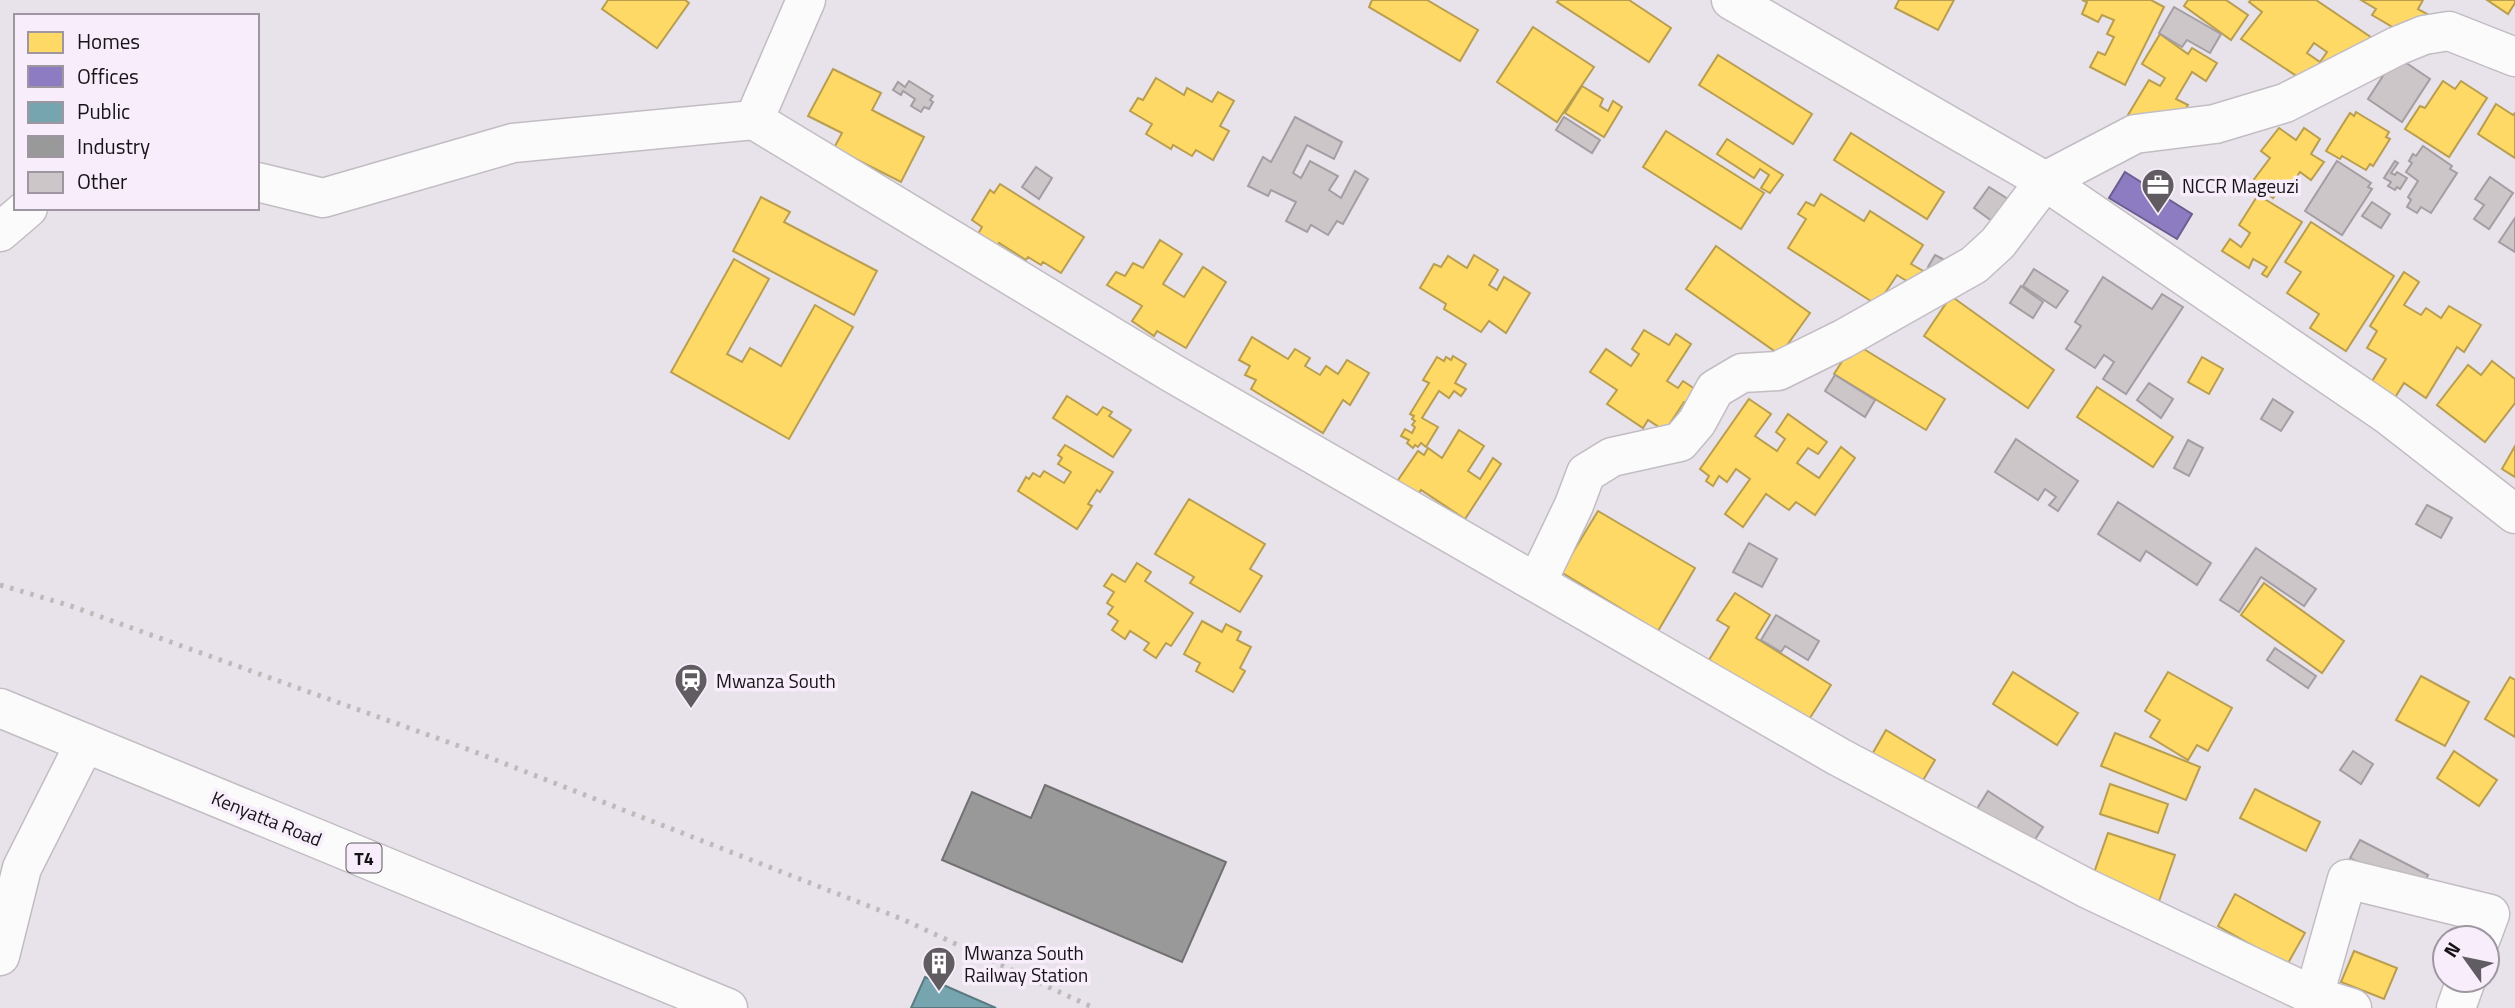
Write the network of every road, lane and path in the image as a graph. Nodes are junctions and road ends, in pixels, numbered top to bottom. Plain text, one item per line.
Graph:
1 (806, 0) edge
2 (1731, 0) edge
3 (2515, 57) edge
4 (754, 120) junction
5 (2045, 181) junction
6 (259, 182) edge
7 (27, 210) edge
8 (0, 232) edge
9 (2515, 514) edge
10 (1537, 582) junction
11 (0, 708) edge
12 (85, 743) junction
13 (2486, 924) edge
14 (0, 956) edge
15 (2314, 996) junction
16 (728, 1008) edge
17 (2352, 1008) edge

1 - 4 main road
2 - 5 main road
3 - 5 main road
4 - 6 main road
4 - 10 main road
5 - 9 main road
5 - 10 main road
7 - 8 main road
10 - 15 main road
11 - 12 main road, Kenyatta Road / T4
12 - 14 main road
12 - 16 main road, Kenyatta Road / T4
13 - 15 main road
15 - 17 main road

